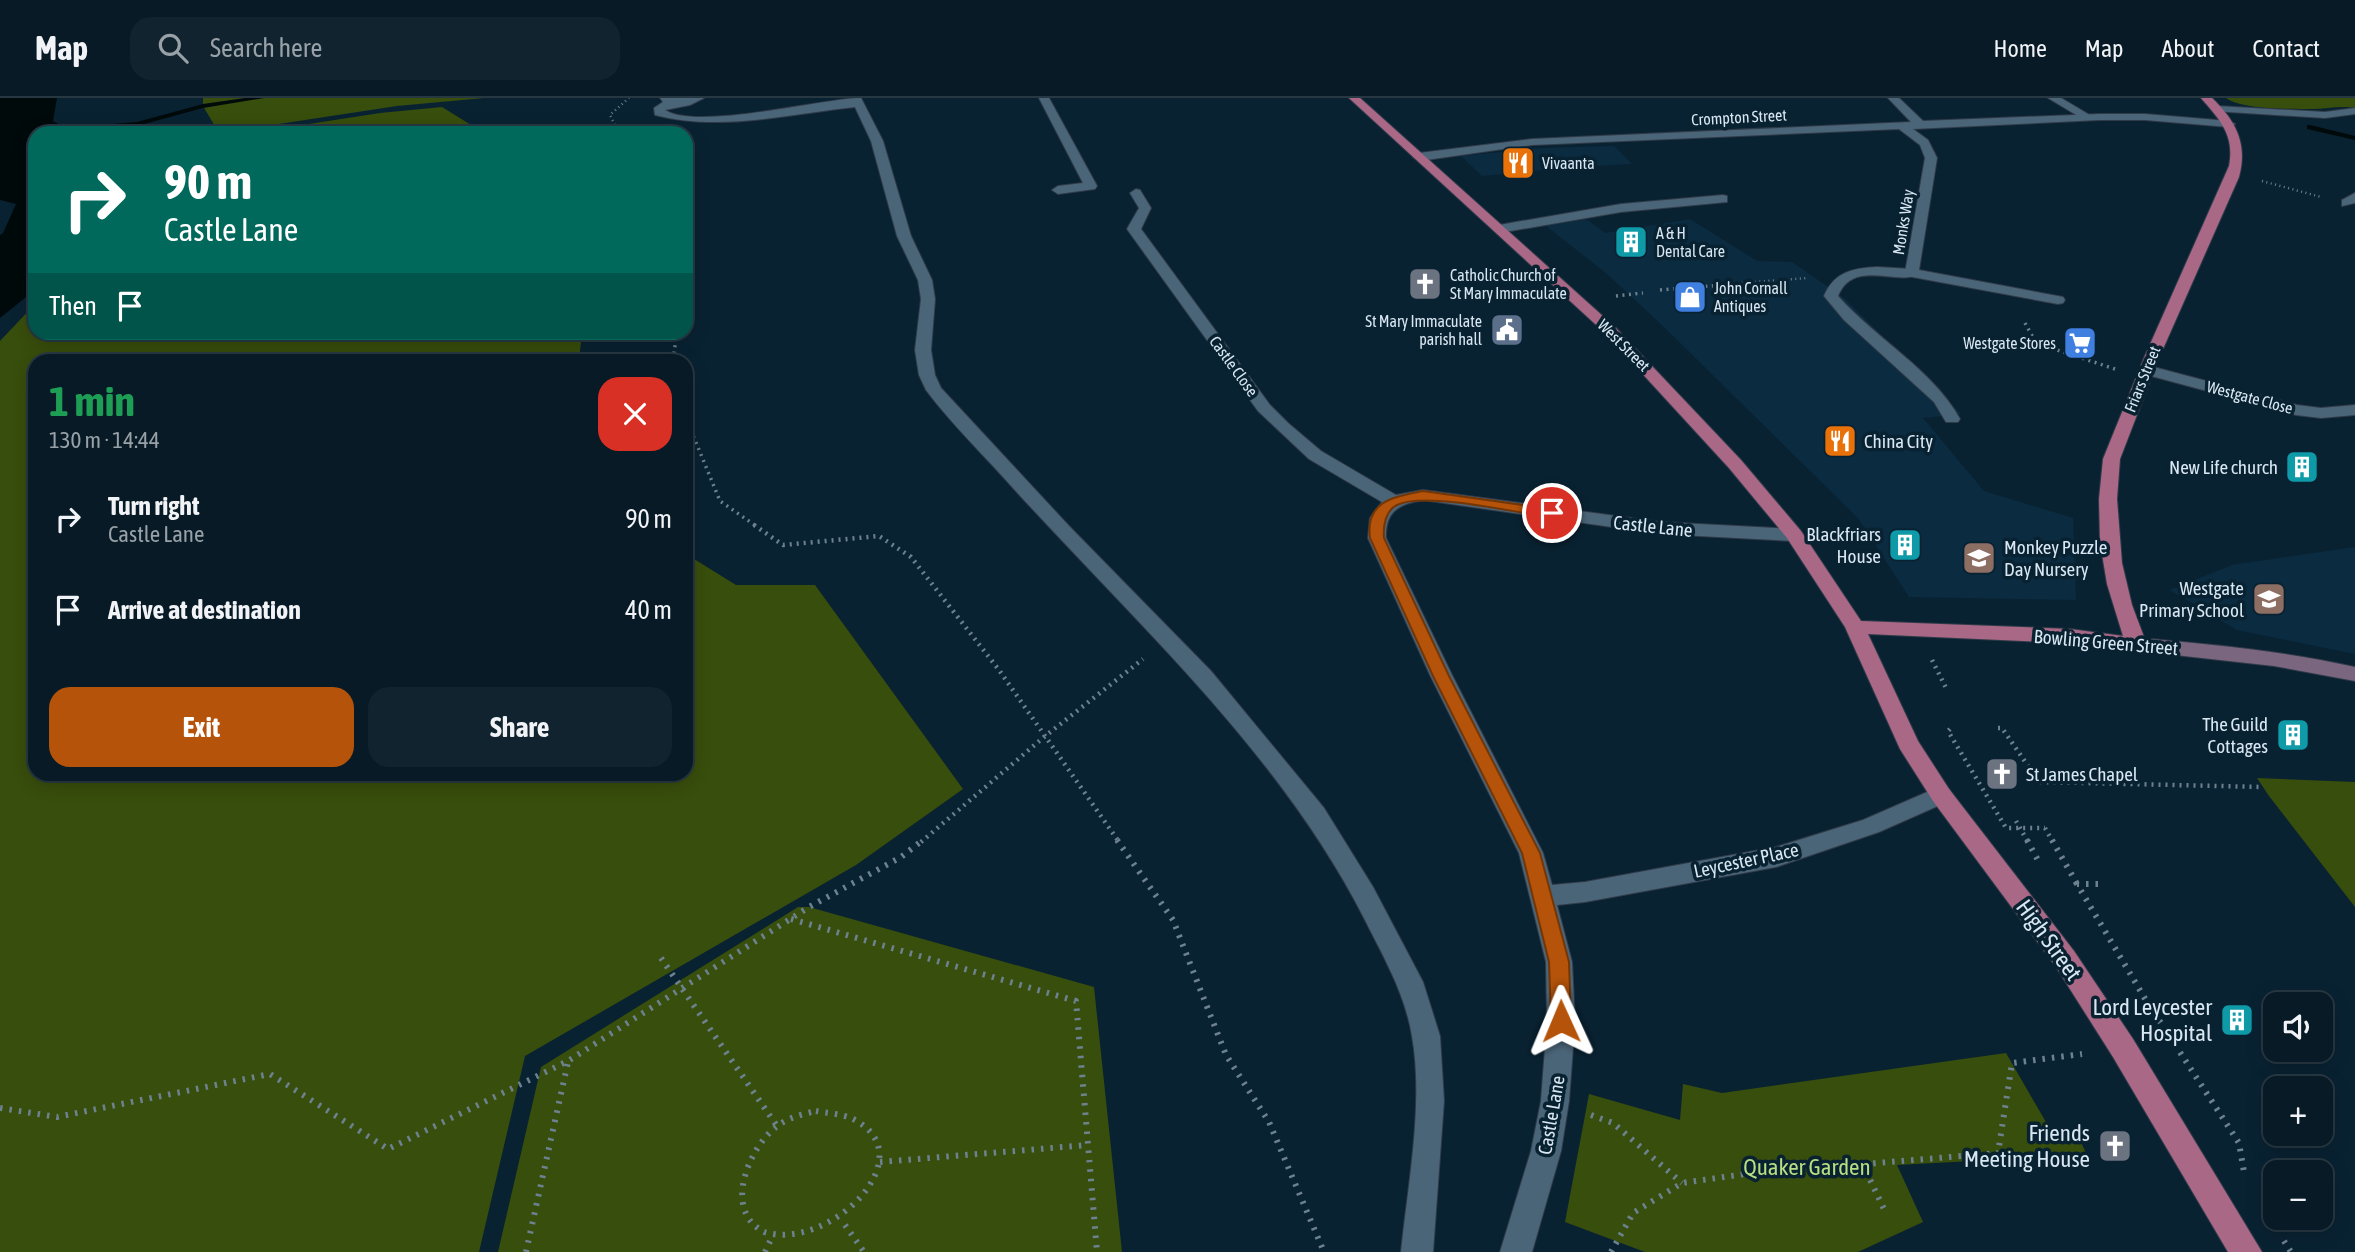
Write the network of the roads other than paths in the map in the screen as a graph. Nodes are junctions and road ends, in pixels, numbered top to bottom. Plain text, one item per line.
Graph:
1 (699, 98) edge
2 (1044, 98) edge
3 (1354, 98) edge
4 (1893, 98) edge
5 (2053, 98) edge
6 (2206, 98) edge
7 (668, 100) edge
8 (857, 100) edge
9 (2217, 109) junction
10 (2352, 114) edge
11 (2087, 117) junction
12 (1919, 124) junction
13 (2229, 124) junction
14 (1901, 125) junction
15 (1419, 157) junction
16 (1058, 190) dead end
17 (1136, 192) dead end
18 (1723, 199) dead end
19 (1499, 229) junction
20 (1912, 273) junction
21 (2058, 300) dead end
22 (2144, 374) junction
23 (2355, 410) edge
24 (1952, 419) dead end
25 (1393, 501) junction
26 (1794, 535) junction
27 (1855, 628) junction
28 (2137, 645) junction
29 (2355, 674) edge
30 (1941, 794) junction
31 (1543, 896) junction
32 (1417, 1252) edge
33 (1516, 1252) edge
34 (2246, 1252) edge

1 - 7 street
2 - 16 street
3 - 15 main road, West Street
4 - 12 street
5 - 11 street
6 - 9 main road
7 - 8 street
8 - 32 street
9 - 10 street
9 - 13 main road
11 - 12 street, Crompton Street
11 - 13 street, Crompton Street
12 - 14 street, Crompton Street
13 - 22 main road, Friars Street
14 - 15 street, Crompton Street
14 - 20 street, Monks Way
15 - 19 main road, West Street
17 - 25 street, Castle Close
18 - 19 street
19 - 26 main road, West Street
20 - 21 street, Monks Way
20 - 24 street
22 - 23 street, Westgate Close
22 - 28 main road, Friars Street
25 - 26 street, Castle Lane
25 - 31 street, Castle Lane
26 - 27 main road, West Street
27 - 28 main road, Bowling Green Street
27 - 30 main road, High Street
28 - 29 street, Bowling Green Street
30 - 31 street, Leycester Place
30 - 34 main road, High Street
31 - 33 street, Castle Lane

